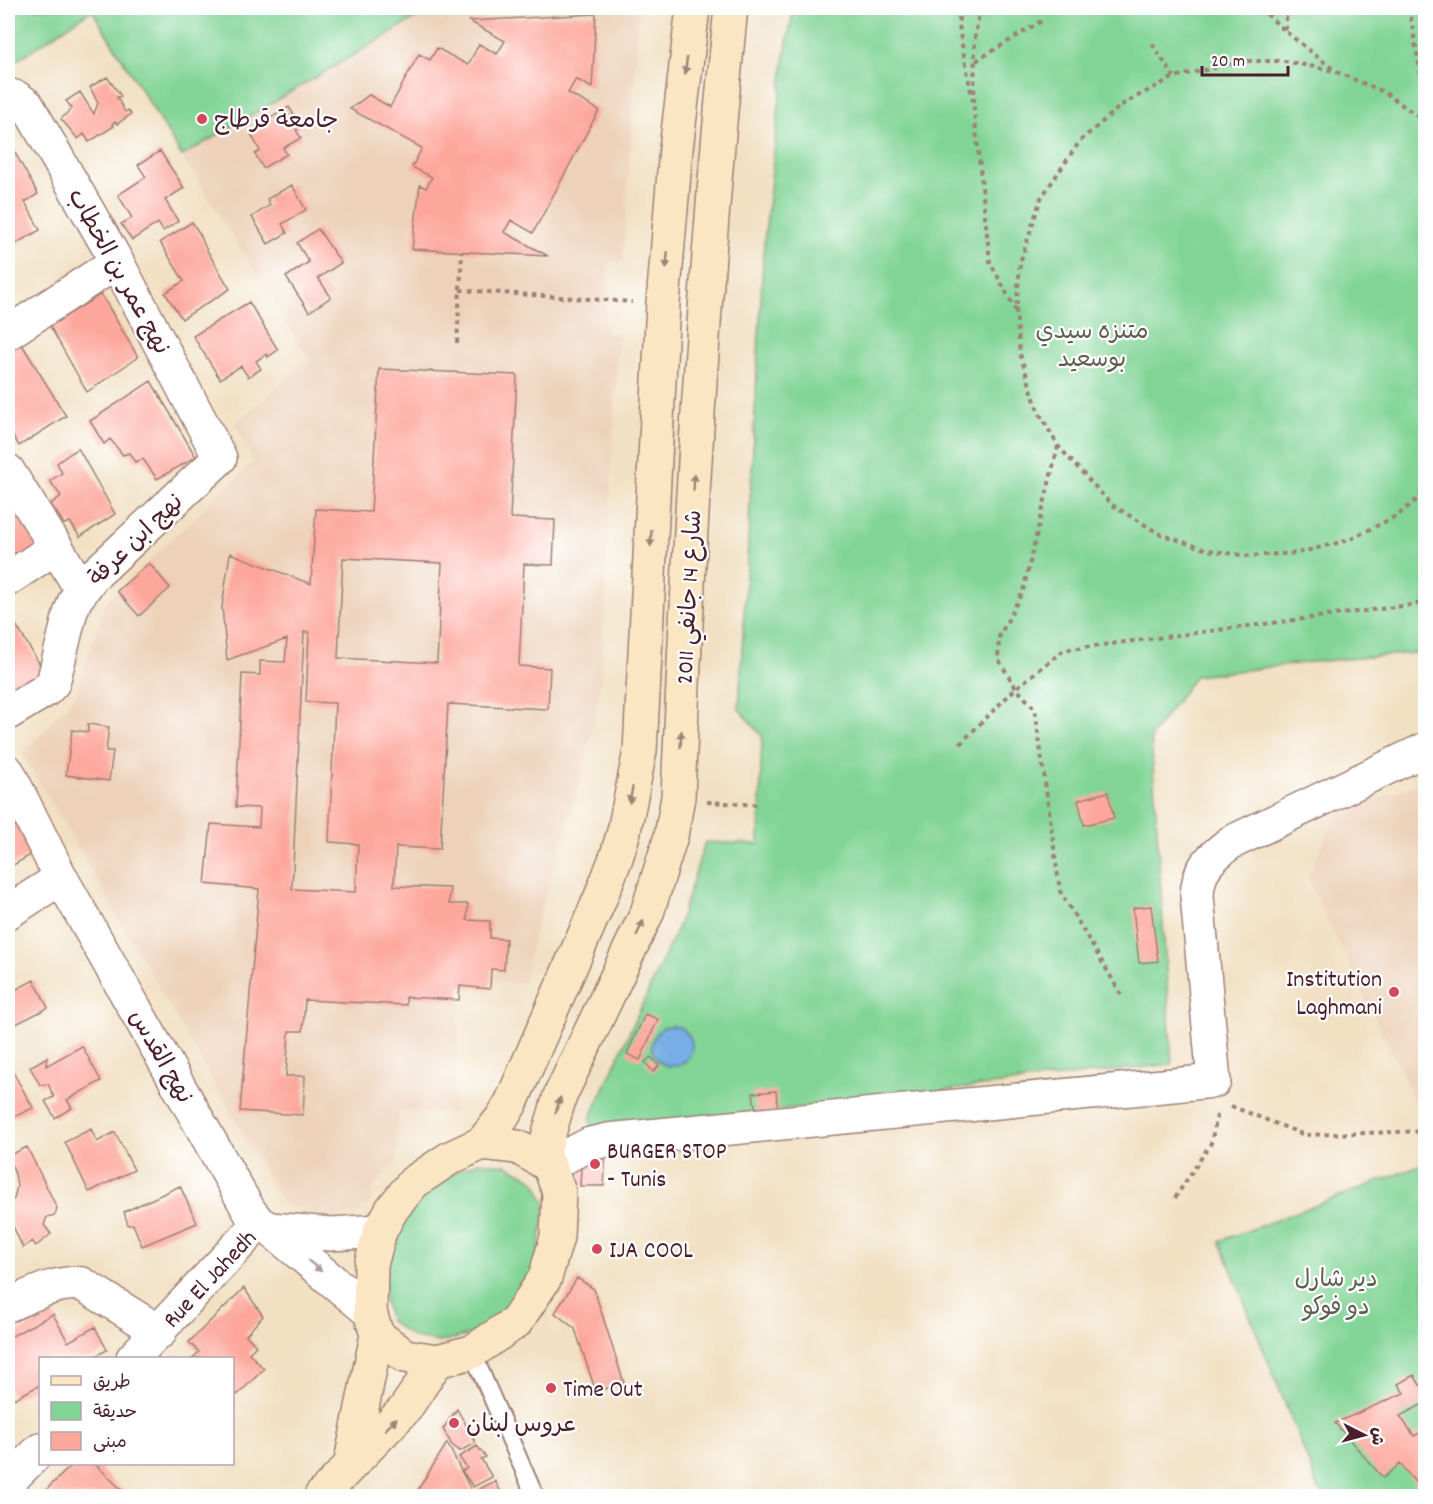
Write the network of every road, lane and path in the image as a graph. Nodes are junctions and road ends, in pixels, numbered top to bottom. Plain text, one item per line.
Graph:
1 (693, 8) edge
2 (730, 8) edge
3 (958, 8) edge
4 (980, 8) edge
5 (1260, 8) edge
6 (1287, 8) edge
7 (1408, 8) edge
8 (1045, 19) dead end
9 (1285, 31) junction
10 (1152, 44) dead end
11 (975, 62) junction
12 (1334, 70) junction
13 (1174, 77) junction
14 (8, 95) edge
15 (1425, 103) edge
16 (974, 111) junction
17 (1425, 122) edge
18 (462, 252) dead end
19 (117, 262) junction
20 (460, 290) junction
21 (606, 302) dead end
22 (1016, 312) junction
23 (8, 333) edge
24 (456, 344) dead end
25 (1058, 446) junction
26 (220, 458) joint
27 (8, 471) edge
28 (1425, 492) edge
29 (56, 547) junction
30 (8, 579) edge
31 (81, 591) junction
32 (1425, 603) edge
33 (1016, 688) junction
34 (8, 713) edge
35 (960, 744) dead end
36 (1425, 749) edge
37 (8, 772) edge
38 (678, 797) junction
39 (760, 805) dead end
40 (61, 878) junction
41 (8, 912) edge
42 (1121, 994) dead end
43 (1218, 1087) junction
44 (1425, 1131) edge
45 (482, 1143) junction
46 (545, 1163) junction
47 (1175, 1198) dead end
48 (265, 1226) junction
49 (380, 1230) junction
50 (8, 1305) edge
51 (374, 1323) junction
52 (160, 1332) junction
53 (472, 1352) junction
54 (135, 1357) edge
55 (437, 1361) junction
56 (39, 1451) edge
57 (350, 1466) junction
58 (8, 1482) edge
59 (321, 1497) edge
60 (535, 1497) edge

1 -> 45 main road, شارع 14 جانفي 2011
38 -> 2 main road, شارع 14 جانفي 2011
3 - 16 path
4 - 11 path
5 - 9 path
6 - 9 path
7 - 15 path
8 - 11 path
9 - 12 path
10 - 13 path
11 - 16 path
12 - 13 path
12 - 17 path
13 - 22 path
14 - 19 street, نهج عمر بن الخطاب
16 - 22 path
18 - 20 path
19 - 23 street
19 - 26 street, نهج عمر بن الخطاب
20 - 21 path
20 - 24 path
22 - 25 path
25 - 28 path
25 - 33 path
26 - 31 street, نهج ابن عرفة
27 - 29 street
29 - 30 street
29 - 31 street
31 - 34 street, نهج ابن عرفة
32 - 33 path
33 - 35 path
33 - 42 path
36 - 43 street
37 - 40 street, نهج القدس
38 - 39 path
46 -> 38 main road, شارع 14 جانفي 2011
40 - 41 street
40 - 48 street, نهج القدس
43 - 44 path
43 - 46 street
43 - 47 path
45 - 46 main road
45 - 49 main road
46 - 53 main road
48 - 49 street
48 -> 51 street, نهج القدس
48 - 52 street, Rue El Jahedh
49 - 51 main road
50 - 52 street
51 - 55 main road
51 - 57 main road
52 - 54 street, Rue El Jahedh
53 - 55 main road
53 - 60 lane
57 -> 55 main road
56 - 58 street
57 - 59 main road

